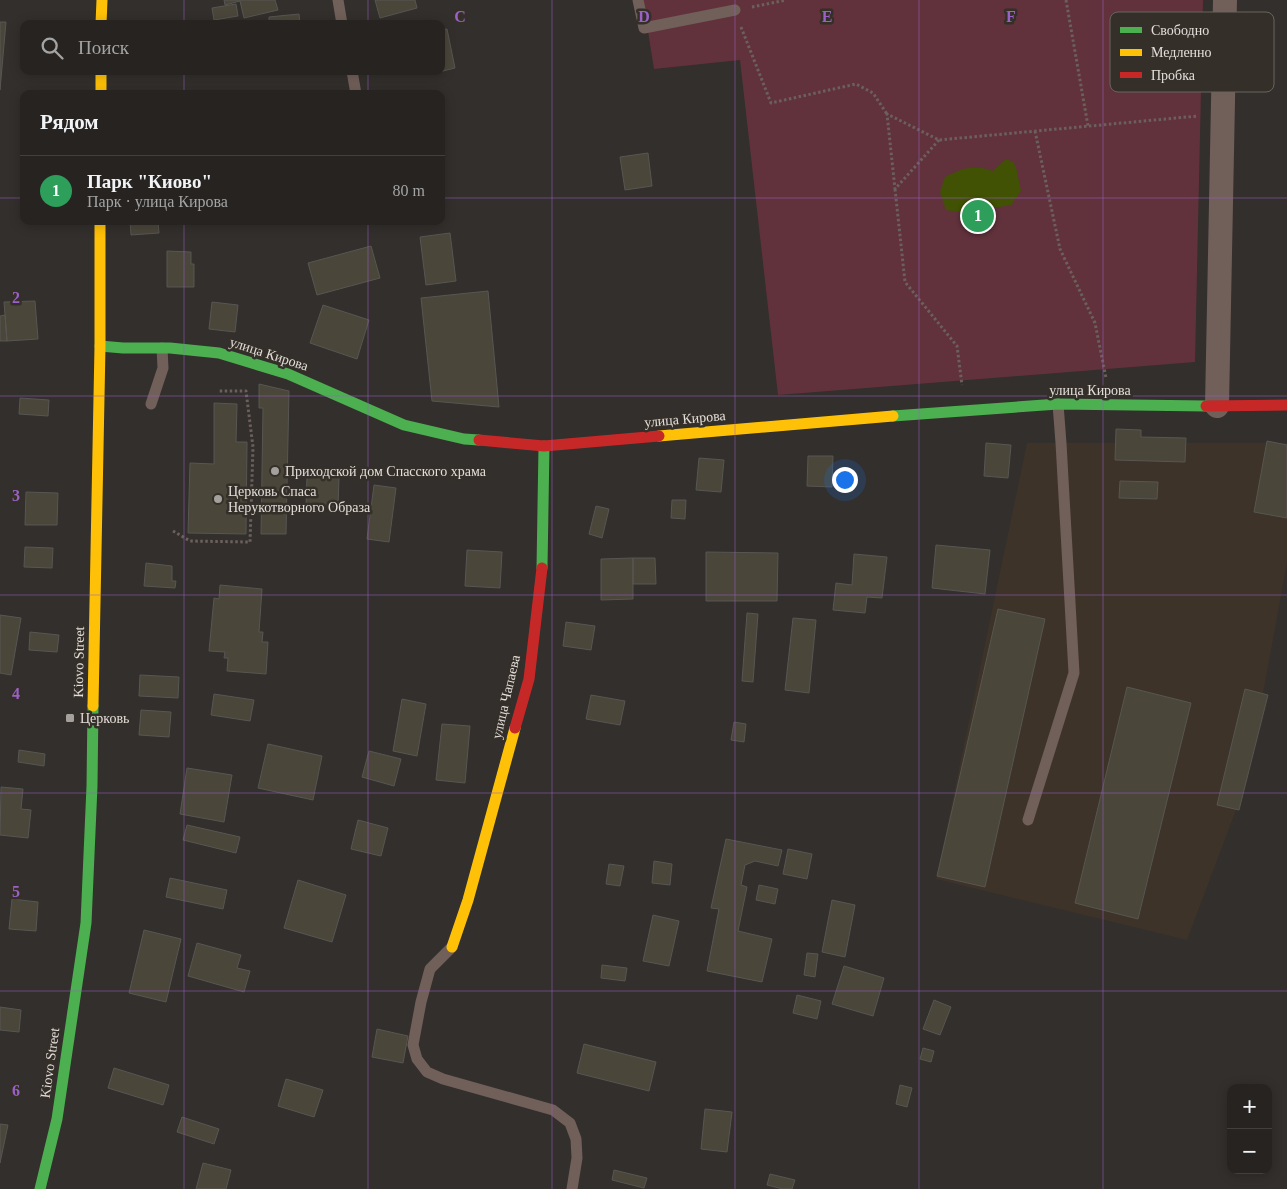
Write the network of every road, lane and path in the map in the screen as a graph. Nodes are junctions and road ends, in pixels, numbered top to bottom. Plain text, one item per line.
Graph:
1 (102, 0) edge
2 (338, 0) edge
3 (638, 0) edge
4 (786, 0) edge
5 (1066, 0) edge
6 (735, 10) junction
7 (101, 20) edge
8 (341, 20) edge
9 (101, 75) edge
10 (353, 75) edge
11 (100, 90) edge
12 (355, 90) edge
13 (1223, 92) edge
14 (887, 114) junction
15 (1223, 114) junction
16 (1088, 126) junction
17 (1035, 131) junction
18 (939, 140) junction
19 (895, 189) junction
20 (100, 225) edge
21 (100, 346) junction
22 (162, 348) junction
23 (218, 391) dead end
24 (151, 404) dead end
25 (1058, 404) junction
26 (1111, 405) junction
27 (1287, 405) edge
28 (1216, 406) junction
29 (966, 410) junction
30 (544, 446) junction
31 (173, 531) dead end
32 (1028, 820) dead end
33 (452, 947) joint
34 (40, 1189) edge
35 (572, 1189) edge

1 - 7 street
2 - 8 lane
3 - 6 lane
4 - 6 path
5 - 16 path
6 - 14 path
9 - 11 street
10 - 12 lane
13 - 15 street
14 - 18 path
14 - 19 path
15 - 16 path
15 - 28 street
16 - 17 path
17 - 18 path
17 - 26 path
18 - 19 path
19 - 29 path
20 - 21 street, Kiovo Street
21 - 22 street, улица Кирова
21 - 34 street, Kiovo Street
22 - 24 lane
22 - 30 street, улица Кирова
23 - 31 path
25 - 26 street, улица Кирова
25 - 29 street, улица Кирова
25 - 32 lane
26 - 28 street, улица Кирова
27 - 28 street, улица Кирова
29 - 30 street, улица Кирова
30 - 33 street, улица Чапаева
33 - 35 lane

